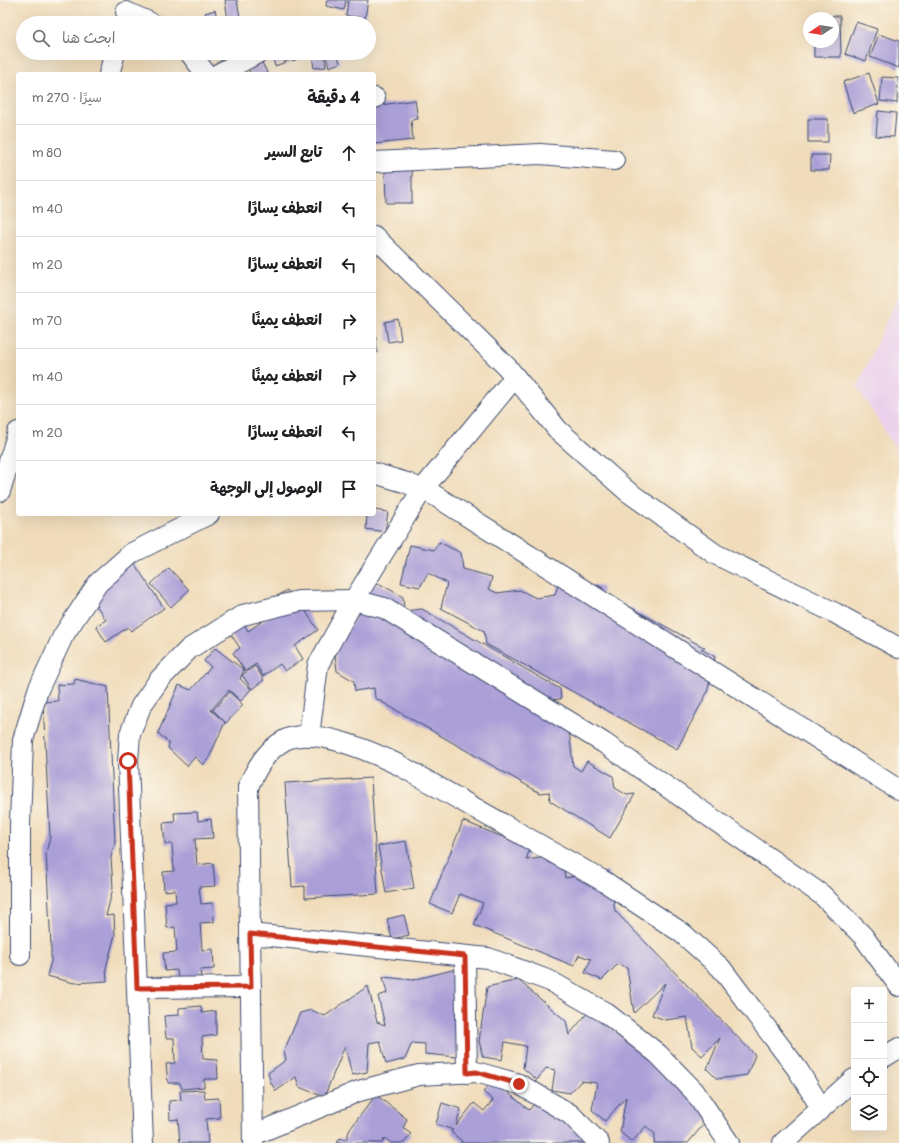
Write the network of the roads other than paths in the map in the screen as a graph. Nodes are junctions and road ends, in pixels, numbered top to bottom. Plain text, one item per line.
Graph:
1 (113, 60) edge
2 (196, 60) edge
3 (240, 60) edge
4 (110, 72) edge
5 (206, 72) edge
6 (210, 72) edge
7 (614, 160) dead end
8 (376, 162) edge
9 (376, 238) edge
10 (515, 377) junction
11 (16, 439) edge
12 (376, 474) edge
13 (422, 490) junction
14 (0, 491) edge
15 (204, 516) edge
16 (354, 600) junction
17 (899, 648) edge
18 (309, 736) junction
19 (899, 790) edge
20 (250, 934) junction
21 (20, 955) dead end
22 (465, 956) junction
23 (899, 986) edge
24 (251, 987) junction
25 (137, 988) junction
26 (899, 1048) edge
27 (887, 1055) edge
28 (467, 1073) junction
29 (851, 1082) edge
30 (821, 1108) junction
31 (253, 1139) edge
32 (143, 1143) edge
33 (599, 1143) edge
34 (729, 1143) edge
35 (783, 1143) edge

1 - 4 street
2 - 5 street
3 - 6 street
7 - 8 street
9 - 10 street
10 - 13 street
10 - 17 street
11 - 14 street
12 - 13 street
13 - 16 street
13 - 19 street
15 - 21 street
16 - 18 street
16 - 23 street
16 - 25 street
18 - 20 street
18 - 30 street
20 - 22 street
20 - 24 street
22 - 28 street
22 - 34 street
24 - 25 street
24 - 31 street
25 - 32 street
26 - 27 street
28 - 31 street
28 - 33 street
29 - 30 street
30 - 35 street

